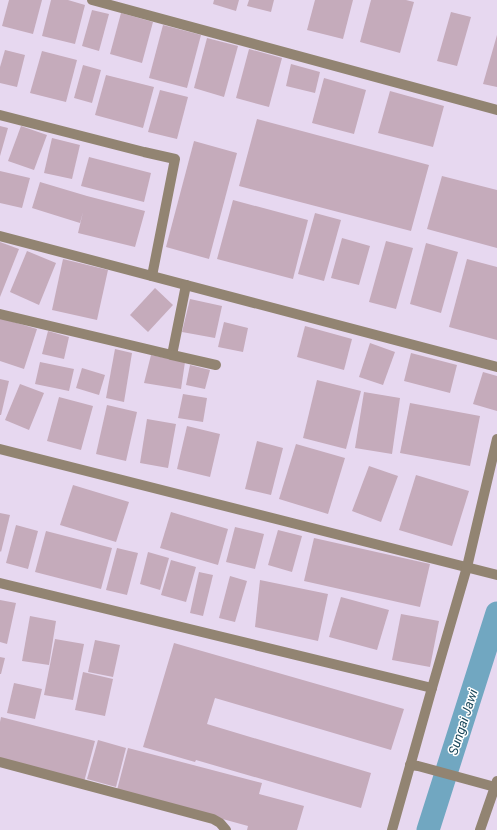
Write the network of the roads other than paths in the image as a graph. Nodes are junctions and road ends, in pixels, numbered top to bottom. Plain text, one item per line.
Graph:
1 (92, 0) edge
2 (497, 110) edge
3 (0, 115) edge
4 (0, 236) edge
5 (152, 276) junction
6 (186, 285) junction
7 (0, 314) edge
8 (172, 355) junction
9 (216, 365) dead end
10 (497, 367) edge
11 (497, 439) edge
12 (0, 449) edge
13 (467, 567) junction
14 (497, 574) edge
15 (0, 583) edge
16 (432, 688) junction
17 (0, 762) edge
18 (414, 765) junction
19 (496, 784) edge
20 (226, 830) edge
21 (392, 830) edge
22 (480, 830) edge

1 - 2 street
3 - 5 street
4 - 5 street
5 - 6 street
6 - 8 street
6 - 10 street
7 - 8 street
8 - 9 street
11 - 13 street
12 - 13 street
13 - 14 street
13 - 16 street
15 - 16 street
16 - 18 street
17 - 20 street
18 - 19 street
18 - 21 street
19 - 22 street

